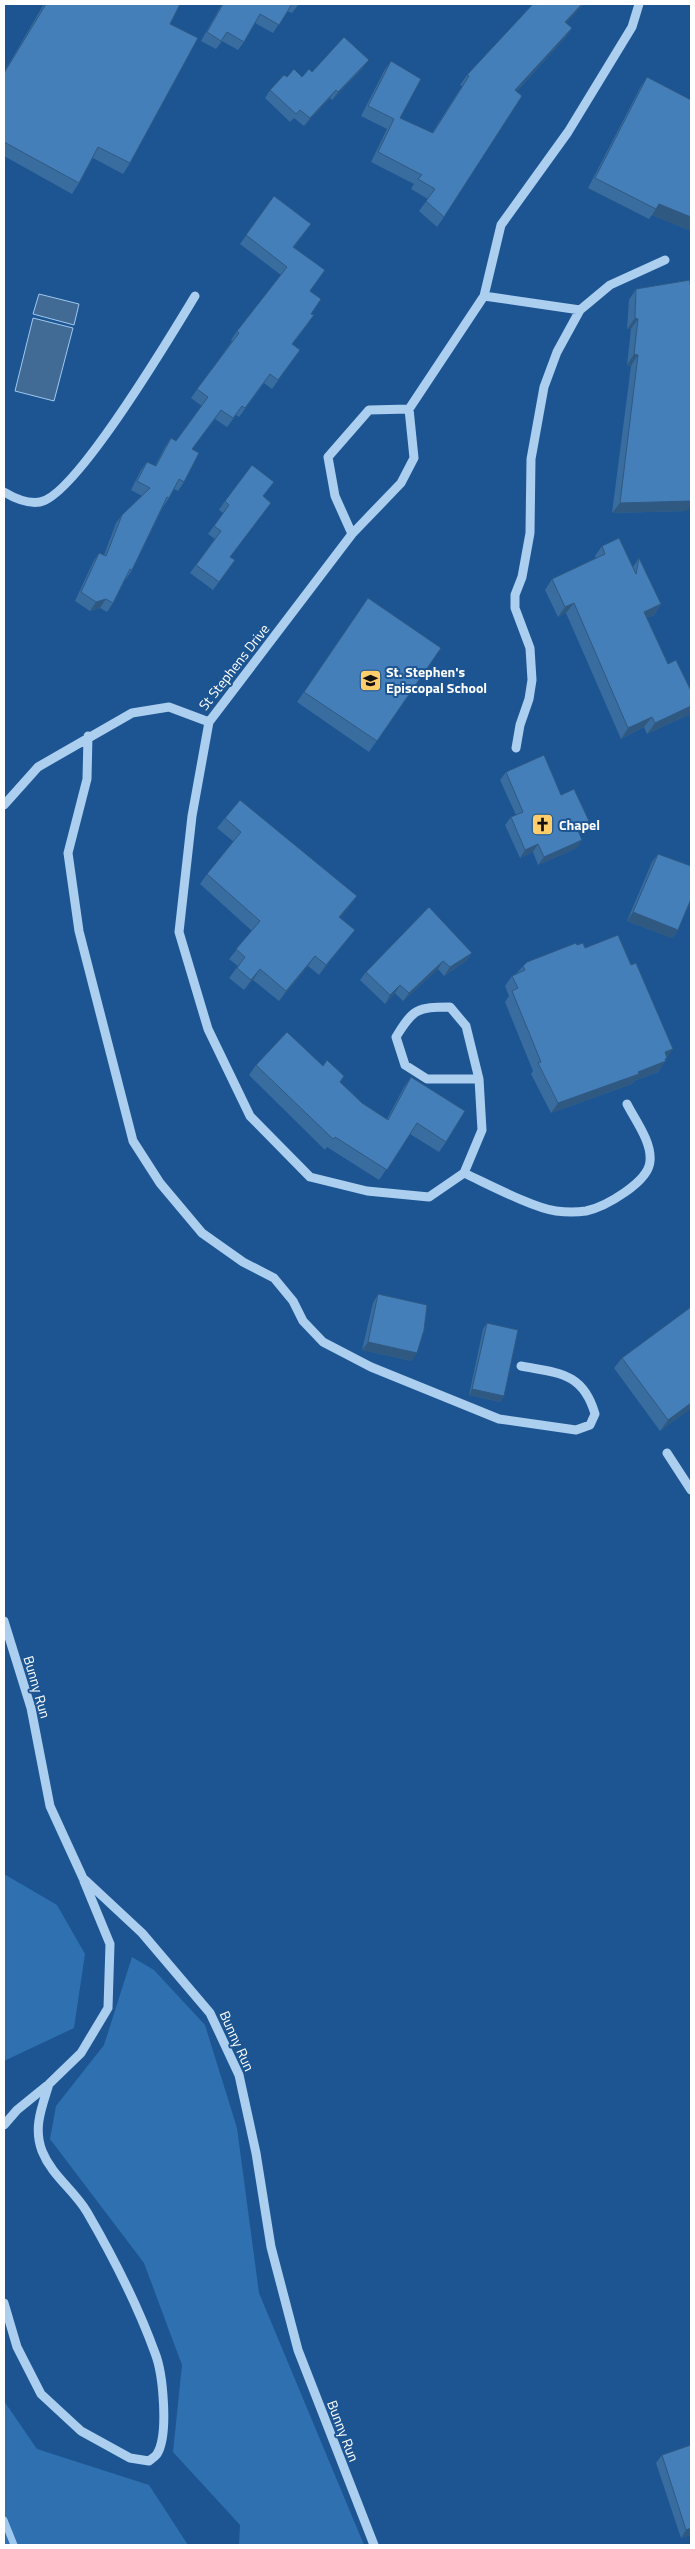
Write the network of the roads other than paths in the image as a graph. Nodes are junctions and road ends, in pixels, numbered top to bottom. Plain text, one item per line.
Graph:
1 (639, 4) edge
2 (665, 260) dead end
3 (195, 296) dead end
4 (484, 296) junction
5 (580, 310) junction
6 (409, 409) junction
7 (4, 492) edge
8 (352, 534) junction
9 (208, 722) junction
10 (88, 736) junction
11 (516, 748) dead end
12 (4, 805) edge
13 (480, 1079) junction
14 (627, 1104) dead end
15 (464, 1173) junction
16 (521, 1366) dead end
17 (667, 1453) dead end
18 (691, 1490) edge
19 (4, 1620) edge
20 (83, 1878) junction
21 (49, 2084) junction
22 (4, 2125) edge
23 (4, 2303) edge
24 (374, 2545) edge

1 - 4 street
2 - 5 street
3 - 7 street
4 - 5 street
4 - 6 street
5 - 11 street
6 - 8 street, St Stephens Drive
6 - 8 street
8 - 9 street, St Stephens Drive
9 - 10 street, St Stephens Drive
9 - 15 street
10 - 12 street, St Stephens Drive
10 - 16 street
13 - 13 street
13 - 15 street
14 - 15 street
17 - 18 street
19 - 20 street, Bunny Run
20 - 21 street
20 - 24 street, Bunny Run
21 - 22 street
21 - 23 street

